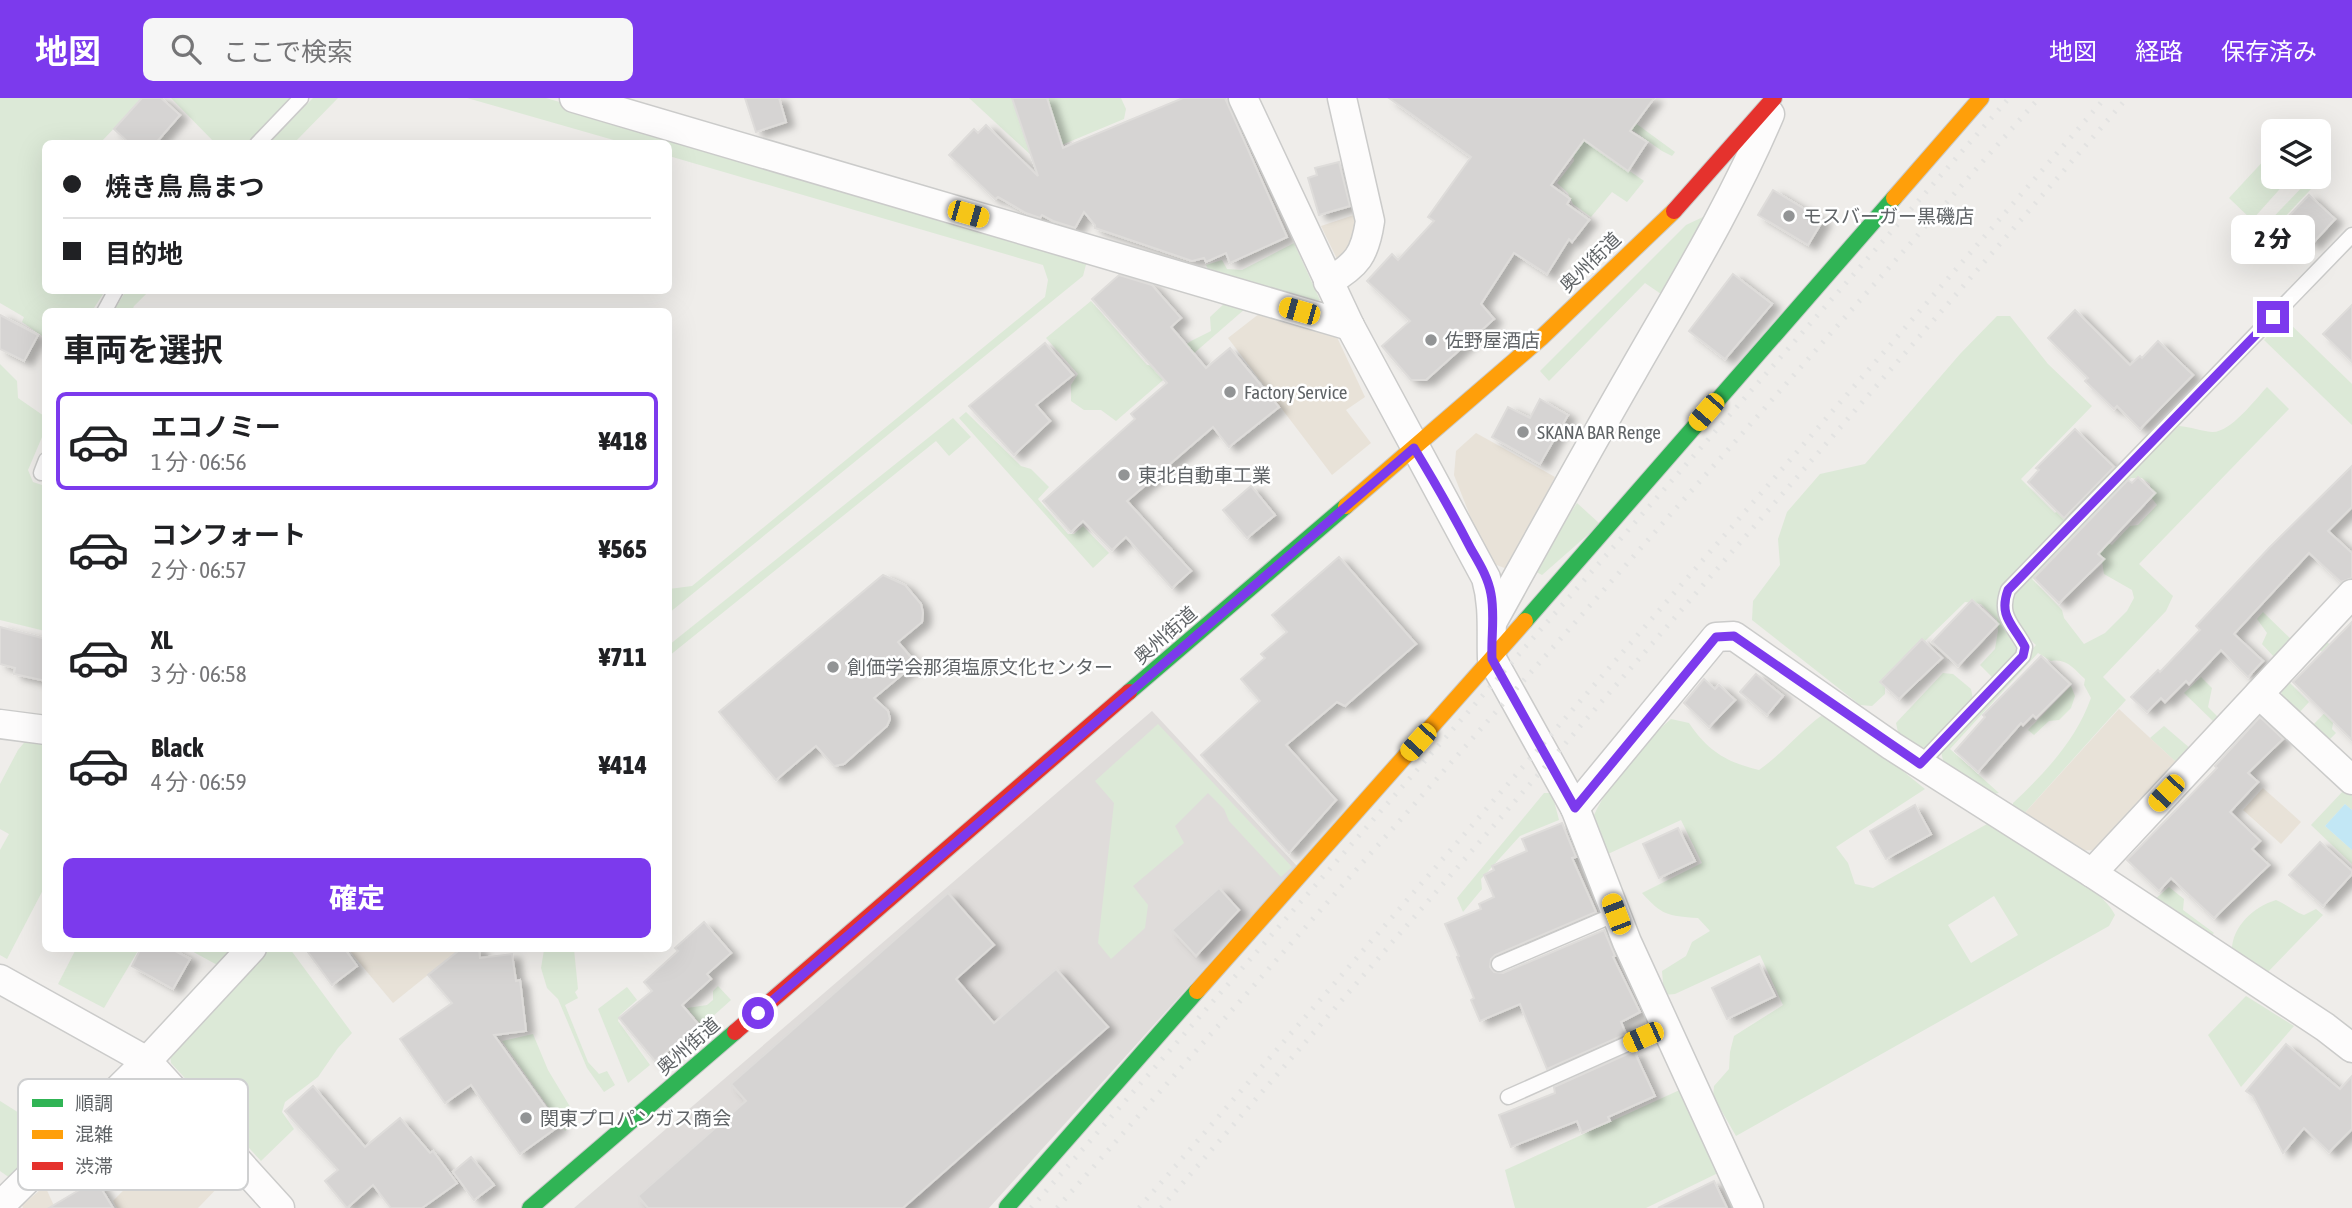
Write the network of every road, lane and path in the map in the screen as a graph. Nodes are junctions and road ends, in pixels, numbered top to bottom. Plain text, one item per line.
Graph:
1 (301, 98) edge
2 (574, 98) edge
3 (1243, 98) edge
4 (1342, 98) edge
5 (1775, 98) edge
6 (1981, 98) edge
7 (261, 140) edge
8 (2352, 235) edge
9 (1328, 282) junction
10 (1350, 326) junction
11 (1414, 448) junction
12 (2352, 594) edge
13 (1493, 621) junction
14 (1492, 659) junction
15 (2259, 694) junction
16 (0, 724) edge
17 (42, 729) edge
18 (1920, 764) junction
19 (2352, 780) edge
20 (1575, 808) junction
21 (2092, 873) junction
22 (1616, 914) junction
23 (248, 952) edge
24 (1499, 964) dead end
25 (0, 979) edge
26 (1665, 1027) junction
27 (2352, 1048) edge
28 (147, 1061) junction
29 (129, 1079) edge
30 (163, 1079) edge
31 (1508, 1097) dead end
32 (248, 1173) edge
33 (18, 1188) edge
34 (0, 1206) edge
35 (1006, 1207) edge
36 (280, 1208) edge
37 (530, 1208) edge
38 (1749, 1208) edge

1 - 7 lane
2 - 10 street
3 - 9 street
4 - 9 street
5 - 11 main road, 奥州街道
5 - 13 street
6 - 14 main road
8 - 18 lane
9 - 10 street
10 - 11 street
11 - 13 street
11 - 37 main road, 奥州街道
12 - 15 street
13 - 14 street
14 - 20 street
14 - 35 main road
15 - 19 street
15 - 21 street
16 - 17 street
18 - 20 street
18 - 21 street
20 - 22 street
21 - 27 street
22 - 24 lane
22 - 26 street
23 - 28 street
25 - 28 street
26 - 31 lane
26 - 38 street
28 - 29 street
28 - 30 street
32 - 36 street
33 - 34 street

